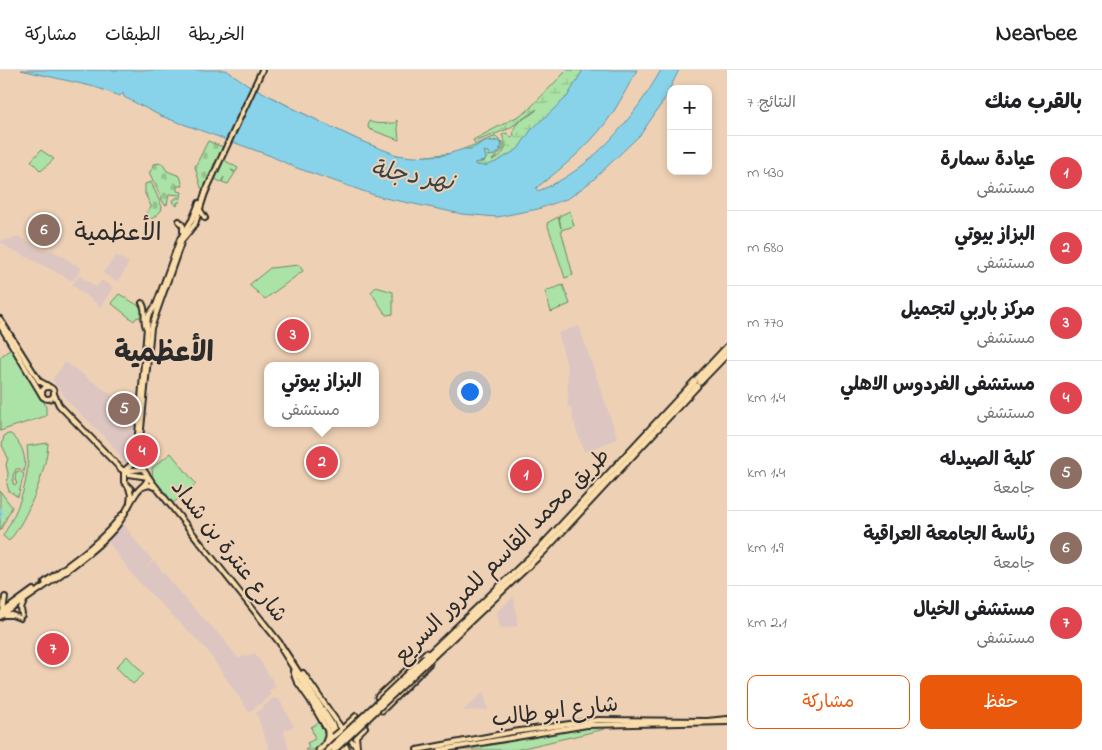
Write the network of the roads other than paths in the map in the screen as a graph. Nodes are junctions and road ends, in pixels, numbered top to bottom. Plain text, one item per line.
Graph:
1 (262, 70) edge
2 (206, 190) junction
3 (200, 208) junction
4 (205, 218) dead end
5 (179, 221) dead end
6 (193, 223) junction
7 (182, 234) junction
8 (142, 303) dead end
9 (0, 319) edge
10 (0, 325) edge
11 (148, 330) junction
12 (727, 349) edge
13 (48, 386) junction
14 (54, 394) junction
15 (44, 396) junction
16 (143, 469) junction
17 (124, 472) junction
18 (143, 477) junction
19 (148, 477) junction
20 (124, 480) junction
21 (129, 488) junction
22 (142, 488) junction
23 (5, 597) dead end
24 (24, 600) junction
25 (13, 606) junction
26 (1, 615) edge
27 (444, 643) junction
28 (288, 657) junction
29 (427, 658) junction
30 (378, 697) dead end
31 (382, 710) dead end
32 (356, 716) dead end
33 (727, 720) edge
34 (350, 721) junction
35 (337, 722) junction
36 (365, 727) dead end
37 (328, 731) junction
38 (337, 735) junction
39 (349, 738) dead end
40 (325, 744) junction
41 (342, 748) edge
42 (358, 748) edge
43 (319, 750) edge
44 (328, 750) edge
45 (417, 750) edge
46 (440, 750) edge

1 - 2 main road
2 - 3 main road
2 - 6 main road
3 - 4 main road
3 - 6 main road
5 - 7 main road
6 - 7 main road
6 - 16 main road
7 - 11 main road
8 - 11 main road
9 - 13 main road
10 - 15 main road
11 - 17 main road
12 - 27 highway, طريق محمد القاسم للمرور السريع
13 - 14 main road
13 - 15 main road
14 - 15 main road
14 - 17 main road
16 - 17 main road
16 - 19 main road
17 - 18 main road, شارع عنترة بن شداد
17 - 20 main road
18 - 19 main road, شارع عنترة بن شداد
18 - 20 main road
19 - 22 main road
19 - 28 main road, شارع عنترة بن شداد
20 - 21 main road
21 - 22 main road
21 - 25 main road
22 - 24 main road
22 - 28 main road, شارع عنترة بن شداد
23 - 26 main road
24 - 25 main road
24 - 26 main road
25 - 26 main road
27 - 29 highway, طريق محمد القاسم للمرور السريع
27 - 30 highway
27 - 31 highway
28 - 35 main road
28 - 37 main road
28 - 38 main road
29 - 41 highway, طريق محمد القاسم للمرور السريع, bridge
29 - 44 highway, طريق محمد القاسم للمرور السريع, bridge
32 - 34 main road
33 - 45 main road, شارع ابو طالب
33 - 46 main road, شارع ابو طالب
34 - 35 main road
34 - 38 main road
35 - 38 main road
36 - 42 main road
37 - 38 main road
37 - 40 highway
38 - 40 highway
39 - 42 main road
40 - 43 highway

